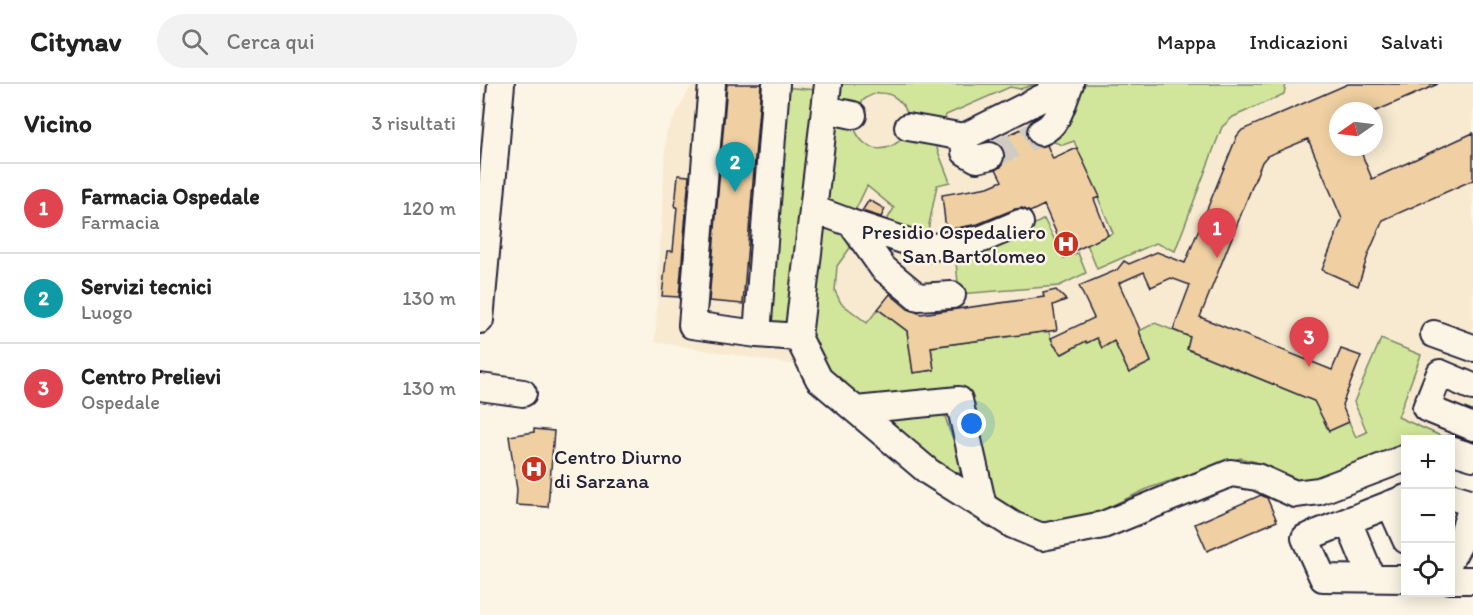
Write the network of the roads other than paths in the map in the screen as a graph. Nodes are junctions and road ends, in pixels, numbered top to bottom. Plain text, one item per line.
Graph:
1 (501, 84) edge
2 (712, 84) edge
3 (776, 84) edge
4 (1057, 84) edge
5 (1070, 84) edge
6 (827, 96) edge
7 (853, 115) dead end
8 (909, 127) dead end
9 (1041, 132) tunnel mouth
10 (964, 137) junction
11 (990, 156) tunnel mouth
12 (813, 209) junction
13 (851, 223) junction
14 (1020, 223) dead end
15 (952, 295) dead end
16 (480, 320) edge
17 (757, 334) junction
18 (1434, 334) dead end
19 (798, 337) junction
20 (1473, 348) edge
21 (480, 387) edge
22 (1473, 387) edge
23 (523, 393) dead end
24 (856, 410) junction
25 (1473, 427) edge
26 (1455, 452) edge
27 (1473, 457) edge
28 (1401, 460) edge
29 (1455, 498) edge
30 (1398, 501) edge
31 (1473, 504) edge
32 (982, 506) junction
33 (1348, 521) junction
34 (1455, 551) edge
35 (1372, 579) junction
36 (1401, 579) edge
37 (1455, 580) edge
38 (1473, 580) edge

1 - 16 street
2 - 17 street
3 - 17 street
4 - 10 street
5 - 9 street
6 - 7 street
6 - 12 street
8 - 10 street
10 - 11 street
12 - 13 street
12 - 19 street
13 - 14 street
13 - 15 street
17 - 19 street
18 - 20 street
19 - 24 street
21 - 23 street
22 - 25 street
24 - 32 street
24 - 32 street
26 - 27 street
28 - 32 street
29 - 31 street
30 - 33 street
31 - 34 street
33 - 35 street
33 - 35 street
35 - 36 street
37 - 38 street

